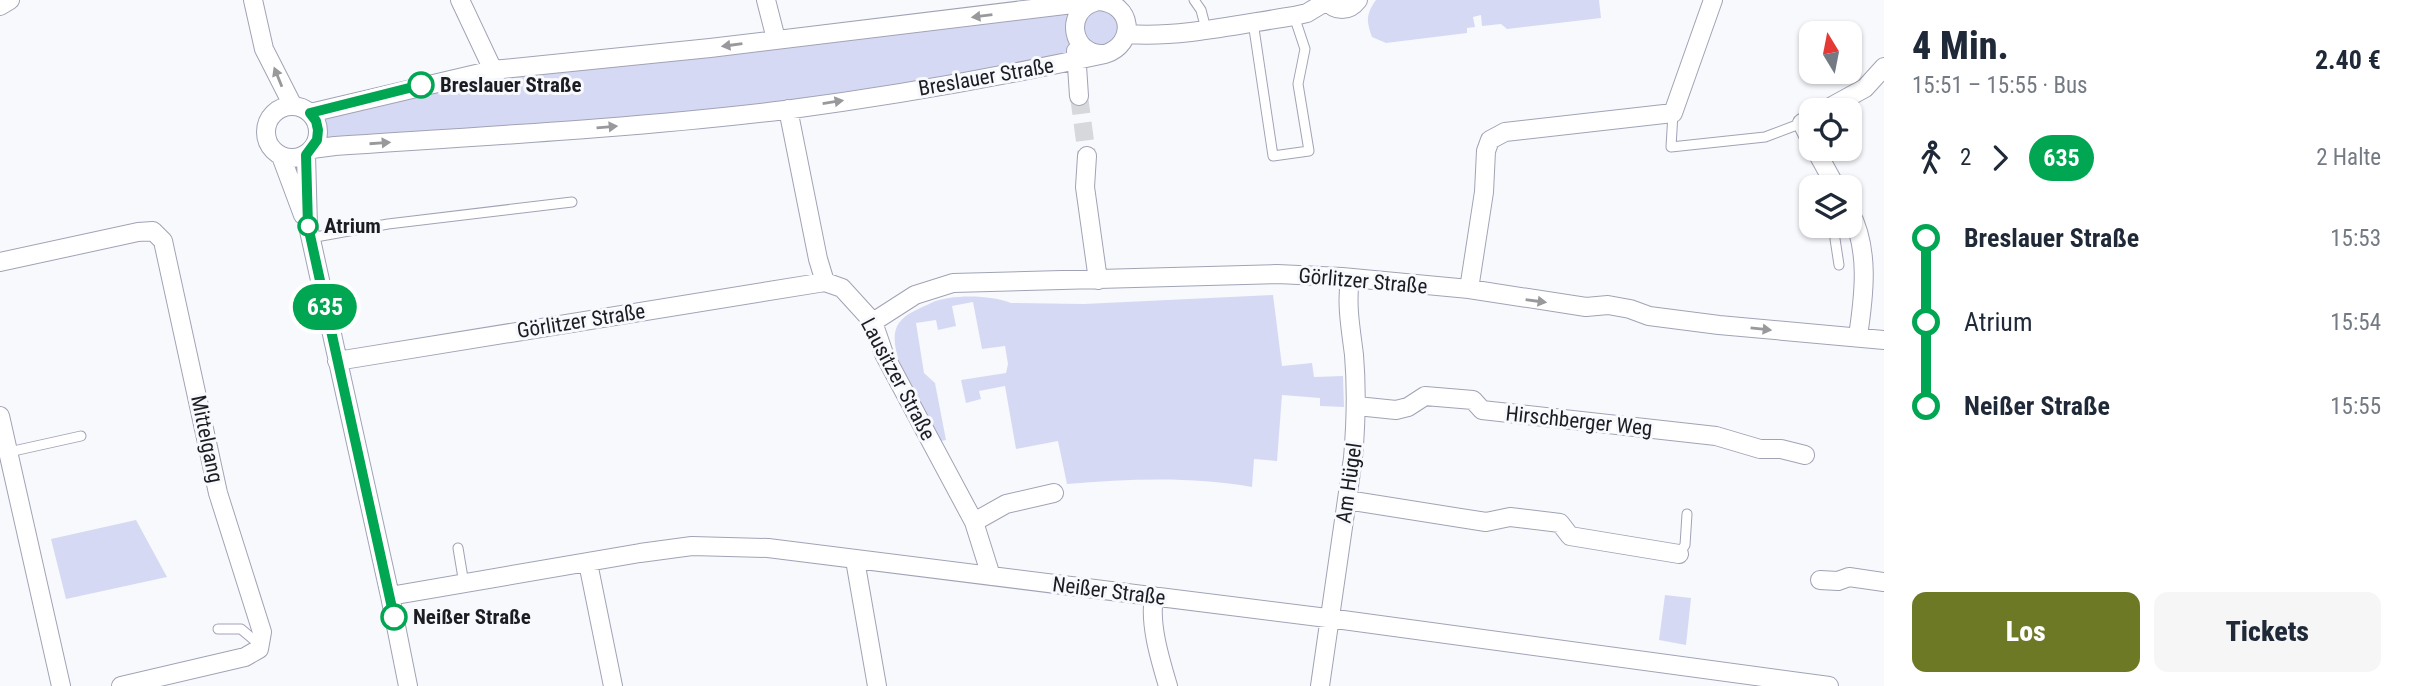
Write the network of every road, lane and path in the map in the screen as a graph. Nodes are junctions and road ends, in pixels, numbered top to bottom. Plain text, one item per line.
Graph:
1 (10, 0) edge
2 (253, 0) edge
3 (460, 0) edge
4 (766, 0) edge
5 (1194, 0) edge
6 (1358, 0) edge
7 (1713, 0) edge
8 (1326, 1) edge
9 (1111, 2) edge
10 (0, 6) edge
11 (1294, 16) junction
12 (1253, 22) junction
13 (1206, 29) junction
14 (1127, 34) junction
15 (776, 39) junction
16 (1077, 40) junction
17 (1105, 54) junction
18 (1075, 61) junction
19 (1884, 67) edge
20 (493, 70) junction
21 (1079, 96) tunnel mouth
22 (1846, 98) edge
23 (302, 109) junction
24 (788, 109) junction
25 (1673, 113) junction
26 (1799, 124) edge
27 (309, 152) junction
28 (281, 156) junction
29 (1087, 156) tunnel mouth
30 (572, 202) dead end
31 (309, 232) junction
32 (1859, 238) edge
33 (1835, 239) dead end
34 (0, 262) edge
35 (1839, 265) dead end
36 (1350, 279) junction
37 (1098, 280) junction
38 (825, 282) junction
39 (1469, 289) junction
40 (873, 322) junction
41 (1858, 336) junction
42 (1884, 340) edge
43 (337, 361) junction
44 (1357, 406) junction
45 (0, 416) edge
46 (81, 436) dead end
47 (9, 452) junction
48 (1805, 455) dead end
49 (1054, 493) dead end
50 (1347, 499) junction
51 (1687, 514) dead end
52 (974, 522) junction
53 (458, 548) dead end
54 (1679, 554) joint
55 (855, 560) junction
56 (588, 563) junction
57 (991, 576) junction
58 (1820, 580) dead end
59 (1884, 582) edge
60 (464, 584) junction
61 (390, 596) junction
62 (1154, 596) junction
63 (1329, 618) junction
64 (218, 629) dead end
65 (259, 647) junction
66 (61, 686) edge
67 (121, 686) edge
68 (408, 686) edge
69 (613, 686) edge
70 (877, 686) edge
71 (1168, 686) edge
72 (1320, 686) edge
73 (1829, 686) edge

1 - 10 street
23 -> 2 street
3 - 20 street
4 - 15 street
5 - 13 lane
6 - 8 street
7 - 25 street
8 - 11 street
9 - 14 street
9 -> 15 street
9 - 16 street, Breslauer Straße
11 - 12 street
11 - 12 lane
12 - 13 street
13 - 14 street
14 - 17 street, Breslauer Straße
15 -> 20 street
16 - 17 street, Breslauer Straße
16 - 18 street, Breslauer Straße
17 - 18 street, Breslauer Straße
18 - 21 street
24 -> 18 street, Breslauer Straße
19 - 22 street
20 - 23 street
23 - 27 street
23 - 28 street
27 -> 24 street, Breslauer Straße
24 - 38 street
25 - 26 lane
25 - 39 street
27 - 28 street
27 - 31 street
28 - 31 street
29 - 37 street
30 - 31 lane
31 - 43 street
32 - 41 street
33 - 35 lane
34 - 65 street, Mittelgang
36 - 37 street, Görlitzer Straße
36 - 39 street, Görlitzer Straße
36 - 44 street, Am Hügel
37 - 40 street, Görlitzer Straße
38 - 40 street, Lausitzer Straße
38 - 43 street, Görlitzer Straße
39 -> 41 street, Görlitzer Straße
40 - 52 street, Lausitzer Straße
41 - 42 street, Görlitzer Straße
43 - 61 street
44 - 48 street, Hirschberger Weg
44 - 50 street, Am Hügel
45 - 47 street
46 - 47 lane
47 - 66 street
49 - 52 street
50 - 54 street
50 - 63 street, Am Hügel
51 - 54 lane
52 - 57 street, Lausitzer Straße
53 - 60 lane
55 - 56 street, Neißer Straße
55 - 57 street, Neißer Straße
55 - 70 street
56 - 60 street, Neißer Straße
56 - 69 street
57 - 62 street, Neißer Straße
58 - 59 street
60 - 61 street, Neißer Straße
61 - 68 street
62 - 63 street, Neißer Straße
62 - 71 street
63 - 72 street, Am Hügel
63 - 73 street, Neißer Straße
64 - 65 lane
65 - 67 street

